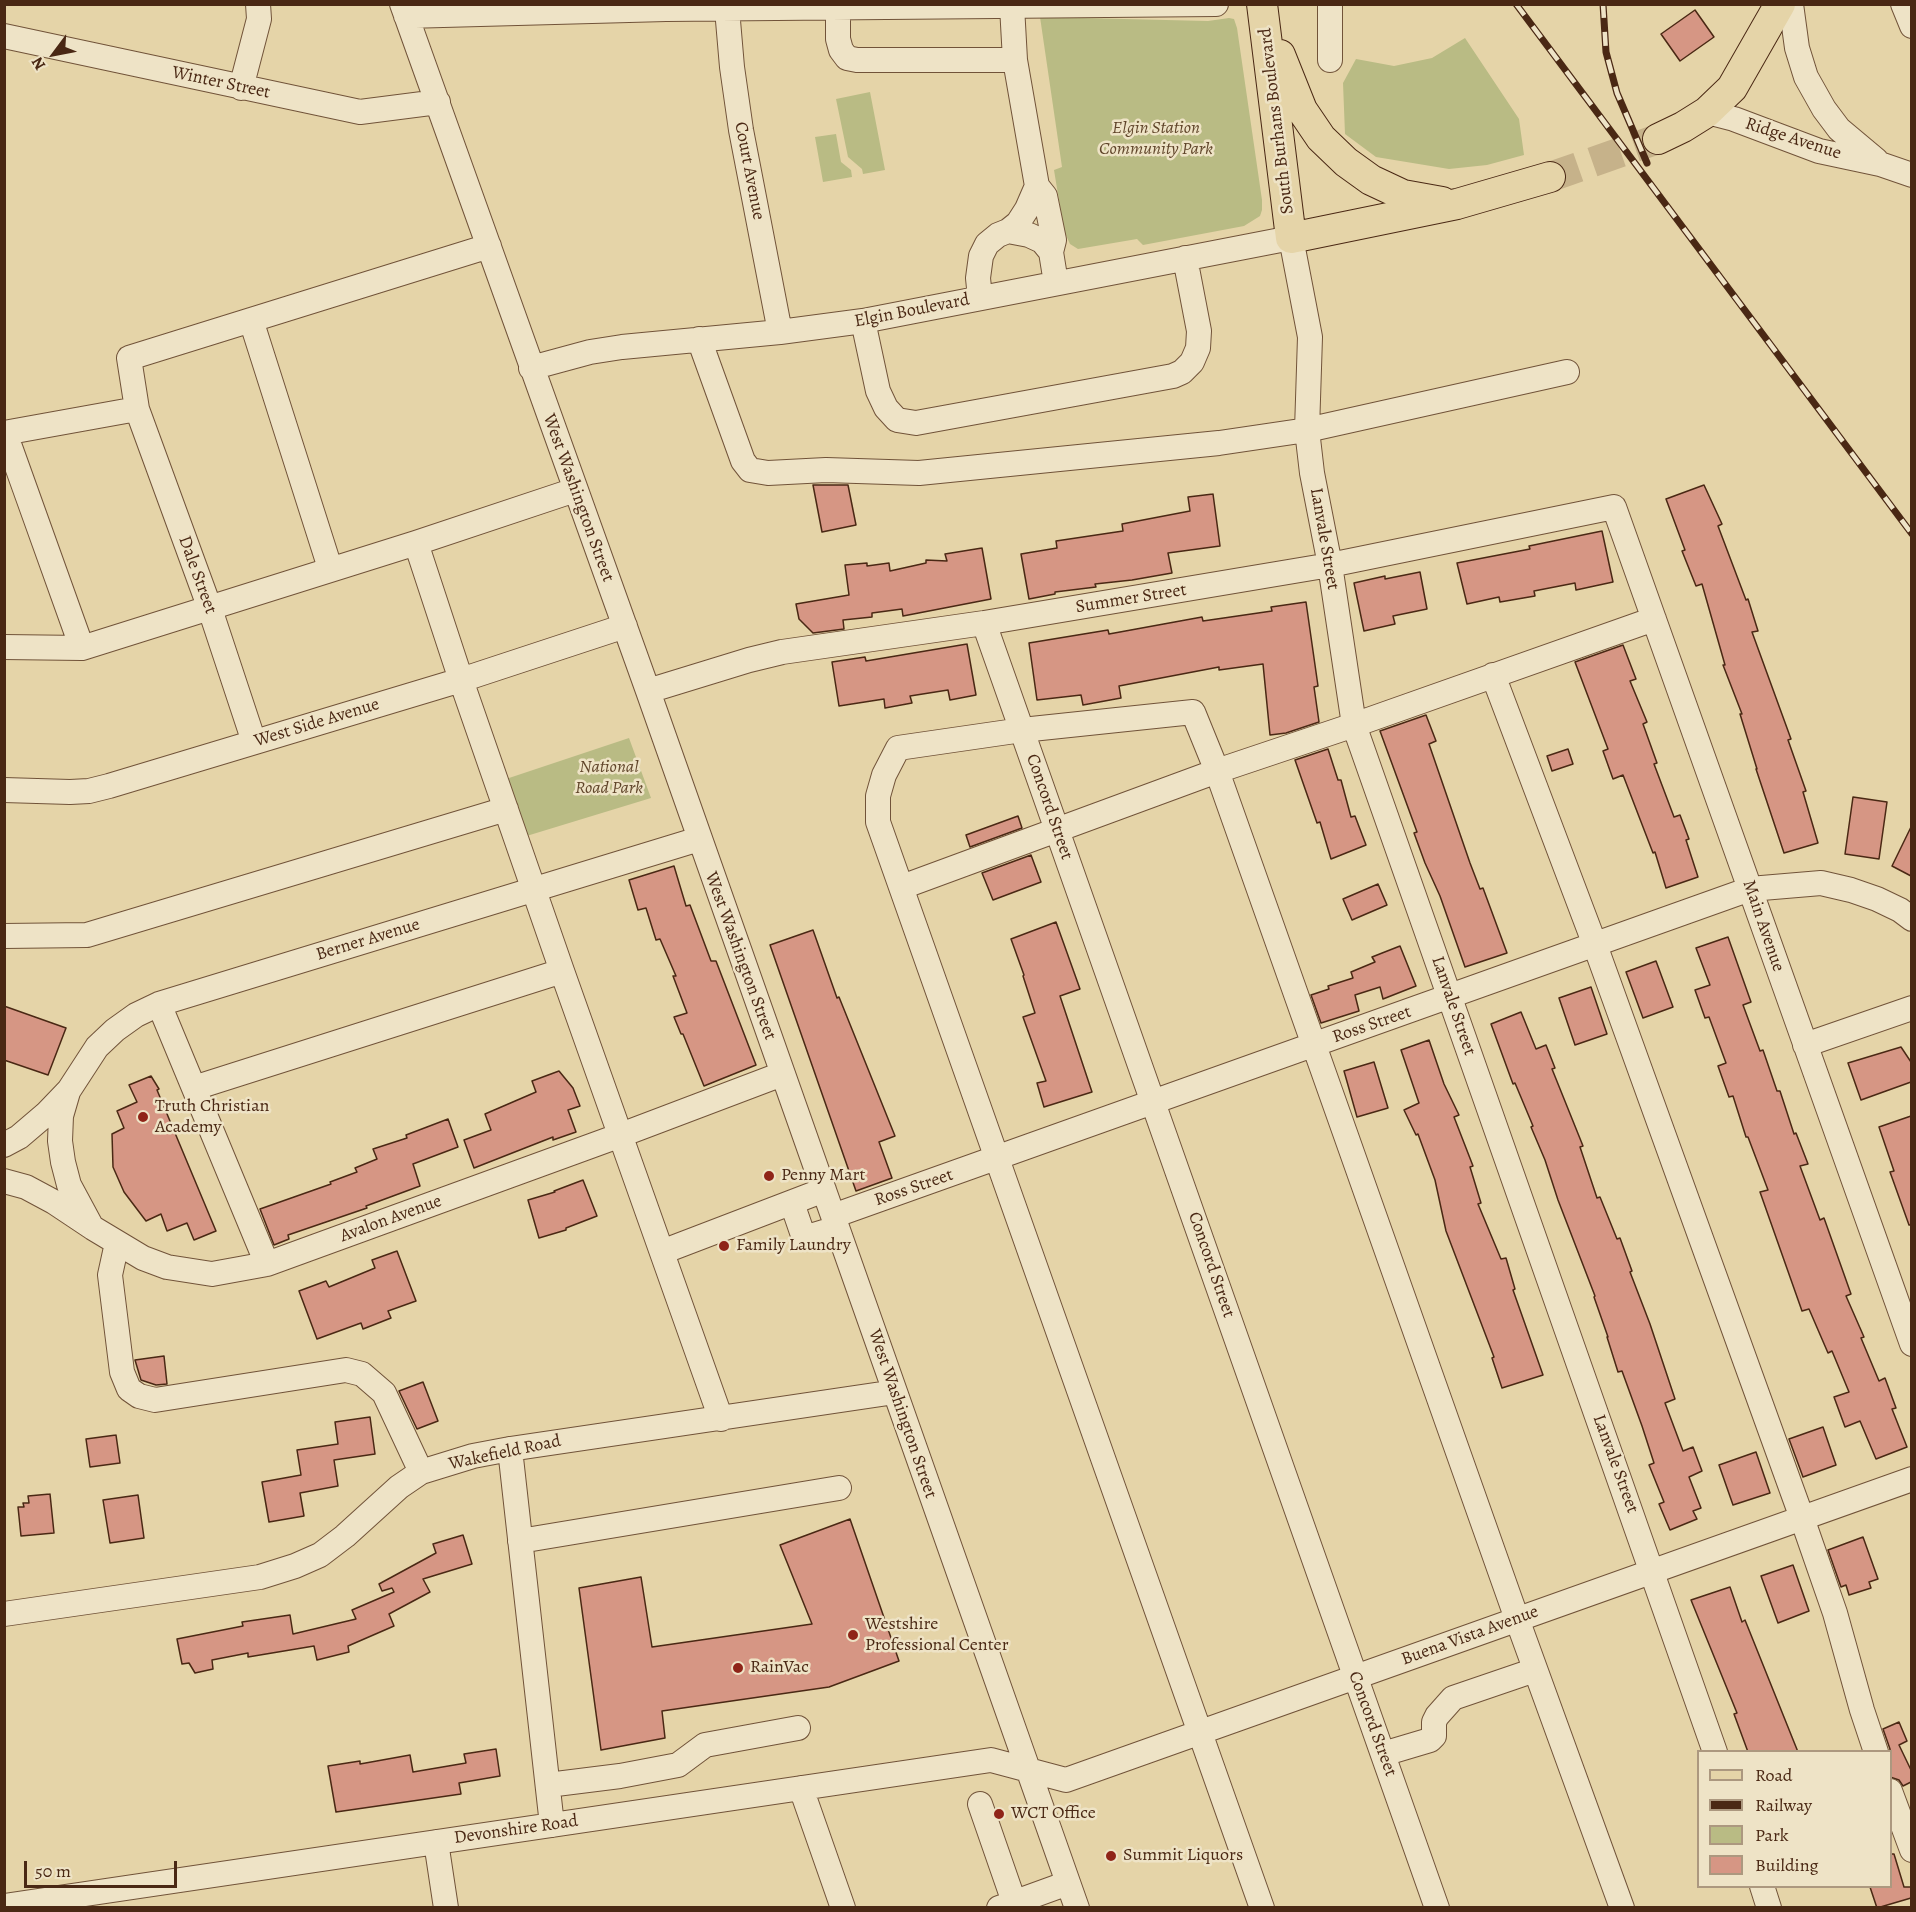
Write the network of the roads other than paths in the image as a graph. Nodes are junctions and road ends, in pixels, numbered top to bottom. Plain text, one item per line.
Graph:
1 (258, 4) edge
2 (1216, 4) edge
3 (1262, 4) edge
4 (1330, 4) edge
5 (1780, 4) edge
6 (1791, 4) edge
7 (1903, 4) edge
8 (1012, 6) junction
9 (665, 7) edge
10 (837, 8) junction
11 (727, 9) junction
12 (404, 10) edge
13 (1911, 26) edge
14 (4, 36) edge
15 (1015, 60) junction
16 (1330, 60) dead end
17 (241, 88) junction
18 (438, 102) junction
19 (1707, 112) junction
20 (1658, 139) tunnel mouth
21 (1881, 164) junction
22 (1911, 174) edge
23 (1550, 177) tunnel mouth
24 (1037, 186) junction
25 (1457, 204) junction
26 (1008, 231) junction
27 (1291, 238) junction
28 (489, 246) junction
29 (1051, 252) junction
30 (1185, 258) junction
31 (1056, 284) junction
32 (980, 298) junction
33 (251, 320) junction
34 (863, 321) junction
35 (780, 332) junction
36 (699, 339) junction
37 (531, 368) junction
38 (1567, 372) dead end
39 (137, 409) junction
40 (1307, 430) junction
41 (5, 433) edge
42 (575, 490) junction
43 (1614, 507) joint
44 (416, 543) junction
45 (1330, 565) junction
46 (330, 568) junction
47 (209, 606) junction
48 (1654, 619) junction
49 (984, 623) junction
50 (624, 626) junction
51 (4, 647) edge
52 (82, 648) junction
53 (1493, 675) junction
54 (461, 680) junction
55 (648, 691) junction
56 (1354, 725) junction
57 (1022, 730) junction
58 (254, 742) junction
59 (1217, 771) junction
60 (4, 790) edge
61 (506, 809) junction
62 (1057, 829) junction
63 (699, 839) junction
64 (902, 887) junction
65 (534, 889) junction
66 (1750, 889) junction
67 (1911, 919) edge
68 (4, 936) edge
69 (1595, 945) junction
70 (562, 971) junction
71 (1450, 998) junction
72 (159, 1004) junction
73 (1911, 1008) edge
74 (1315, 1045) junction
75 (1805, 1045) junction
76 (783, 1074) junction
77 (194, 1088) junction
78 (69, 1090) junction
79 (1154, 1103) junction
80 (31, 1125) junction
81 (621, 1135) junction
82 (4, 1145) edge
83 (997, 1158) junction
84 (63, 1162) junction
85 (4, 1180) edge
86 (824, 1190) junction
87 (792, 1203) junction
88 (835, 1222) junction
89 (93, 1228) junction
90 (117, 1243) junction
91 (662, 1252) junction
92 (267, 1264) junction
93 (1911, 1344) edge
94 (895, 1392) junction
95 (721, 1419) junction
96 (510, 1449) junction
97 (421, 1473) junction
98 (1911, 1479) edge
99 (838, 1488) dead end
100 (1802, 1518) junction
101 (520, 1541) junction
102 (1653, 1571) junction
103 (4, 1614) edge
104 (1516, 1619) junction
105 (1535, 1670) junction
106 (1356, 1677) junction
107 (798, 1728) dead end
108 (1199, 1732) junction
109 (1714, 1750) edge
110 (1875, 1750) edge
111 (1383, 1754) junction
112 (1027, 1770) junction
113 (548, 1785) junction
114 (801, 1788) junction
115 (1892, 1797) edge
116 (980, 1804) dead end
117 (552, 1825) junction
118 (436, 1842) junction
119 (1911, 1850) edge
120 (1068, 1883) junction
121 (1762, 1888) edge
122 (1007, 1905) edge
123 (4, 1906) edge
124 (446, 1908) edge
125 (843, 1908) edge
126 (1077, 1908) edge
127 (1262, 1908) edge
128 (1437, 1908) edge
129 (1622, 1908) edge
130 (1769, 1908) edge

1 - 17 street
2 - 8 street
3 - 25 main road
3 - 27 main road, South Burhans Boulevard
4 - 16 street
5 - 19 main road
6 - 21 street, Ridge Avenue
7 - 13 street
8 - 10 street
8 - 15 street
9 - 11 street
9 - 12 street
10 - 11 street
10 - 15 street
11 - 35 street, Court Avenue
12 - 18 street, West Washington Street
14 - 17 street, Winter Street
15 - 24 street
17 - 18 street, Winter Street
18 - 28 street, West Washington Street
19 - 20 main road
19 - 21 street, Ridge Avenue
21 - 22 street, Ridge Avenue
23 - 25 main road
24 - 26 street
24 - 29 street
25 - 27 main road
26 - 29 street
26 - 32 street
27 - 30 street, Elgin Boulevard
27 - 40 street, Lanvale Street
28 - 33 street
28 - 37 street, West Washington Street
29 - 31 street
30 - 31 street, Elgin Boulevard
30 - 34 street
31 - 32 street, Elgin Boulevard
32 - 34 street, Elgin Boulevard
33 - 39 street, Dale Street
33 - 46 street
34 - 35 street, Elgin Boulevard
35 - 36 street, Elgin Boulevard
36 - 37 street, Elgin Boulevard
36 - 40 street
37 - 42 street, West Washington Street
38 - 40 street
39 - 41 street
39 - 47 street, Dale Street
40 - 45 street, Lanvale Street
41 - 52 street
42 - 44 street
42 - 50 street, West Washington Street
43 - 45 street, Summer Street
43 - 48 street, Main Avenue
44 - 46 street
44 - 54 street
45 - 49 street, Summer Street
45 - 56 street, Lanvale Street
46 - 47 street
47 - 52 street
47 - 58 street, Dale Street
48 - 53 street
48 - 66 street, Main Avenue
49 - 55 street, Summer Street
49 - 57 street, Concord Street
50 - 54 street, West Side Avenue
50 - 55 street, West Washington Street
51 - 52 street
53 - 56 street
53 - 69 street
54 - 58 street, West Side Avenue
54 - 61 street
55 - 63 street, West Washington Street
56 - 59 street
56 - 71 street, Lanvale Street
57 - 59 street
57 - 62 street, Concord Street
57 - 64 street
58 - 60 street, West Side Avenue
59 - 62 street
59 - 74 street
61 - 65 street
61 - 68 street
62 - 64 street
62 - 79 street, Concord Street
63 - 65 street, Berner Avenue
63 - 76 street, West Washington Street
64 - 83 street
65 - 70 street
65 - 72 street, Berner Avenue
66 - 67 street, Ross Street
66 - 69 street, Ross Street
66 - 75 street, Main Avenue
69 - 71 street, Ross Street
69 - 100 street
70 - 77 street
70 - 81 street
71 - 74 street, Ross Street
71 - 102 street, Lanvale Street
72 - 77 street
72 - 78 street, Berner Avenue
73 - 75 street
74 - 79 street, Ross Street
74 - 104 street
75 - 93 street, Main Avenue
76 - 81 street, Avalon Avenue
76 - 86 street, West Washington Street
77 - 92 street
78 - 80 street, Berner Avenue
78 - 84 street, Berner Avenue
79 - 83 street, Ross Street
79 - 106 street, Concord Street
80 - 82 street, Berner Avenue
80 - 84 street
81 - 91 street
81 - 92 street, Avalon Avenue
83 - 88 street, Ross Street
83 - 108 street
84 - 89 street, Berner Avenue
85 - 89 street, Avalon Avenue
86 - 87 street
86 - 88 street, West Washington Street
87 - 88 street, Ross Street
87 - 91 street
88 - 94 street, West Washington Street
89 - 90 street, Avalon Avenue
90 - 92 street, Avalon Avenue
90 - 97 street
91 - 95 street
94 - 95 street, Wakefield Road
94 - 112 street, West Washington Street
95 - 96 street, Wakefield Road
96 - 97 street, Wakefield Road
96 - 101 street
97 - 103 street, Wakefield Road
98 - 100 street, Buena Vista Avenue
99 - 101 street
100 - 102 street, Buena Vista Avenue
100 - 110 street
101 - 113 street
102 - 104 street, Buena Vista Avenue
102 - 109 street, Lanvale Street
104 - 105 street
104 - 106 street, Buena Vista Avenue
105 - 111 street
105 - 129 street
106 - 108 street, Buena Vista Avenue
106 - 111 street, Concord Street
107 - 113 street
108 - 112 street, Buena Vista Avenue
108 - 127 street
111 - 128 street, Concord Street
112 - 114 street, Devonshire Road
112 - 120 street, West Washington Street
113 - 117 street
114 - 117 street, Devonshire Road
114 - 125 street
115 - 119 street
116 - 122 street
117 - 118 street, Devonshire Road
118 - 123 street, Devonshire Road
118 - 124 street
120 - 122 street
120 - 126 street, West Washington Street
121 - 130 street

